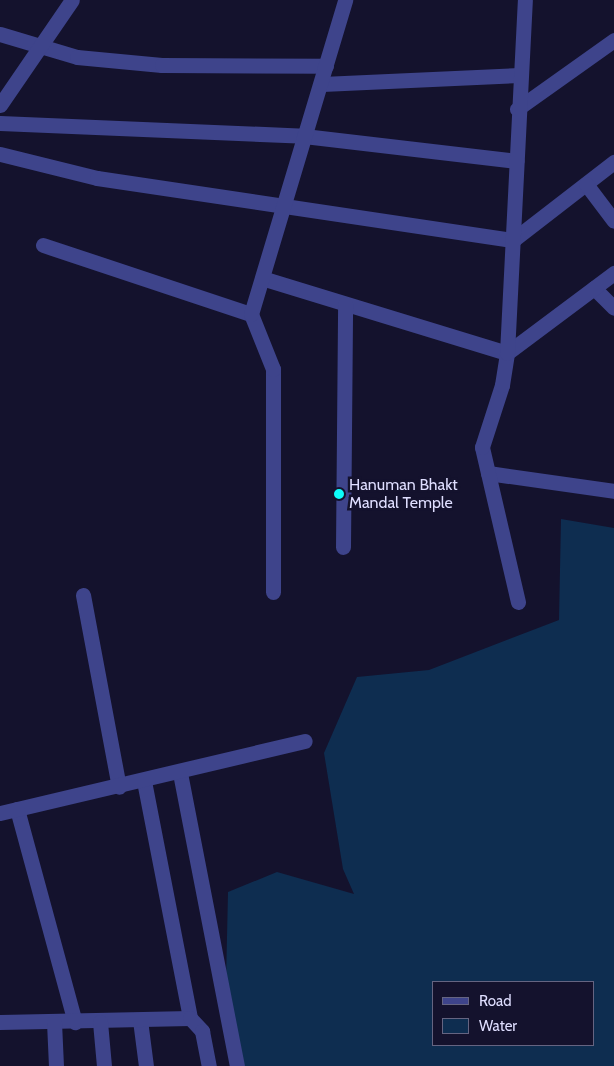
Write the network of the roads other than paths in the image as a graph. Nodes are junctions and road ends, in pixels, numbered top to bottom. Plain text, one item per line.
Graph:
1 (72, 0) edge
2 (345, 0) edge
3 (525, 0) edge
4 (0, 34) edge
5 (614, 40) edge
6 (41, 49) junction
7 (326, 66) junction
8 (520, 75) junction
9 (322, 84) junction
10 (0, 105) edge
11 (517, 110) junction
12 (0, 123) edge
13 (304, 136) junction
14 (0, 154) edge
15 (517, 161) junction
16 (614, 162) edge
17 (586, 184) junction
18 (287, 203) junction
19 (614, 221) edge
20 (513, 240) junction
21 (43, 245) dead end
22 (614, 273) edge
23 (265, 279) junction
24 (594, 288) junction
25 (345, 304) junction
26 (614, 308) edge
27 (251, 314) junction
28 (507, 353) junction
29 (488, 472) junction
30 (614, 491) edge
31 (343, 547) dead end
32 (273, 592) dead end
33 (82, 595) dead end
34 (518, 602) dead end
35 (305, 741) dead end
36 (180, 773) junction
37 (144, 781) junction
38 (119, 787) junction
39 (17, 809) junction
40 (0, 813) edge
41 (190, 1018) junction
42 (140, 1020) junction
43 (0, 1022) edge
44 (54, 1022) junction
45 (75, 1022) junction
46 (100, 1022) junction
47 (56, 1066) edge
48 (104, 1066) edge
49 (146, 1066) edge
50 (209, 1066) edge
51 (237, 1066) edge

1 - 6 street
2 - 7 street
3 - 8 street
4 - 6 street
5 - 11 street
6 - 7 street
6 - 10 street
7 - 9 street
8 - 9 street
8 - 11 street
9 - 13 street
11 - 15 street
12 - 13 street
13 - 15 street
13 - 18 street
14 - 18 street
15 - 20 street
16 - 17 street
17 - 19 street
17 - 20 street
18 - 20 street
18 - 23 street
20 - 28 street
21 - 27 street
22 - 24 street
23 - 25 street
23 - 27 street
24 - 26 street
24 - 28 street
25 - 28 street
25 - 31 street
27 - 32 street
28 - 29 street
29 - 30 street
29 - 34 street
33 - 38 street
35 - 36 street
36 - 37 street
36 - 51 street
37 - 38 street
37 - 41 street
38 - 39 street
39 - 40 street
39 - 45 street
41 - 42 street
41 - 50 street
42 - 46 street
42 - 49 street
43 - 44 street
44 - 45 street
44 - 47 street
45 - 46 street
46 - 48 street

